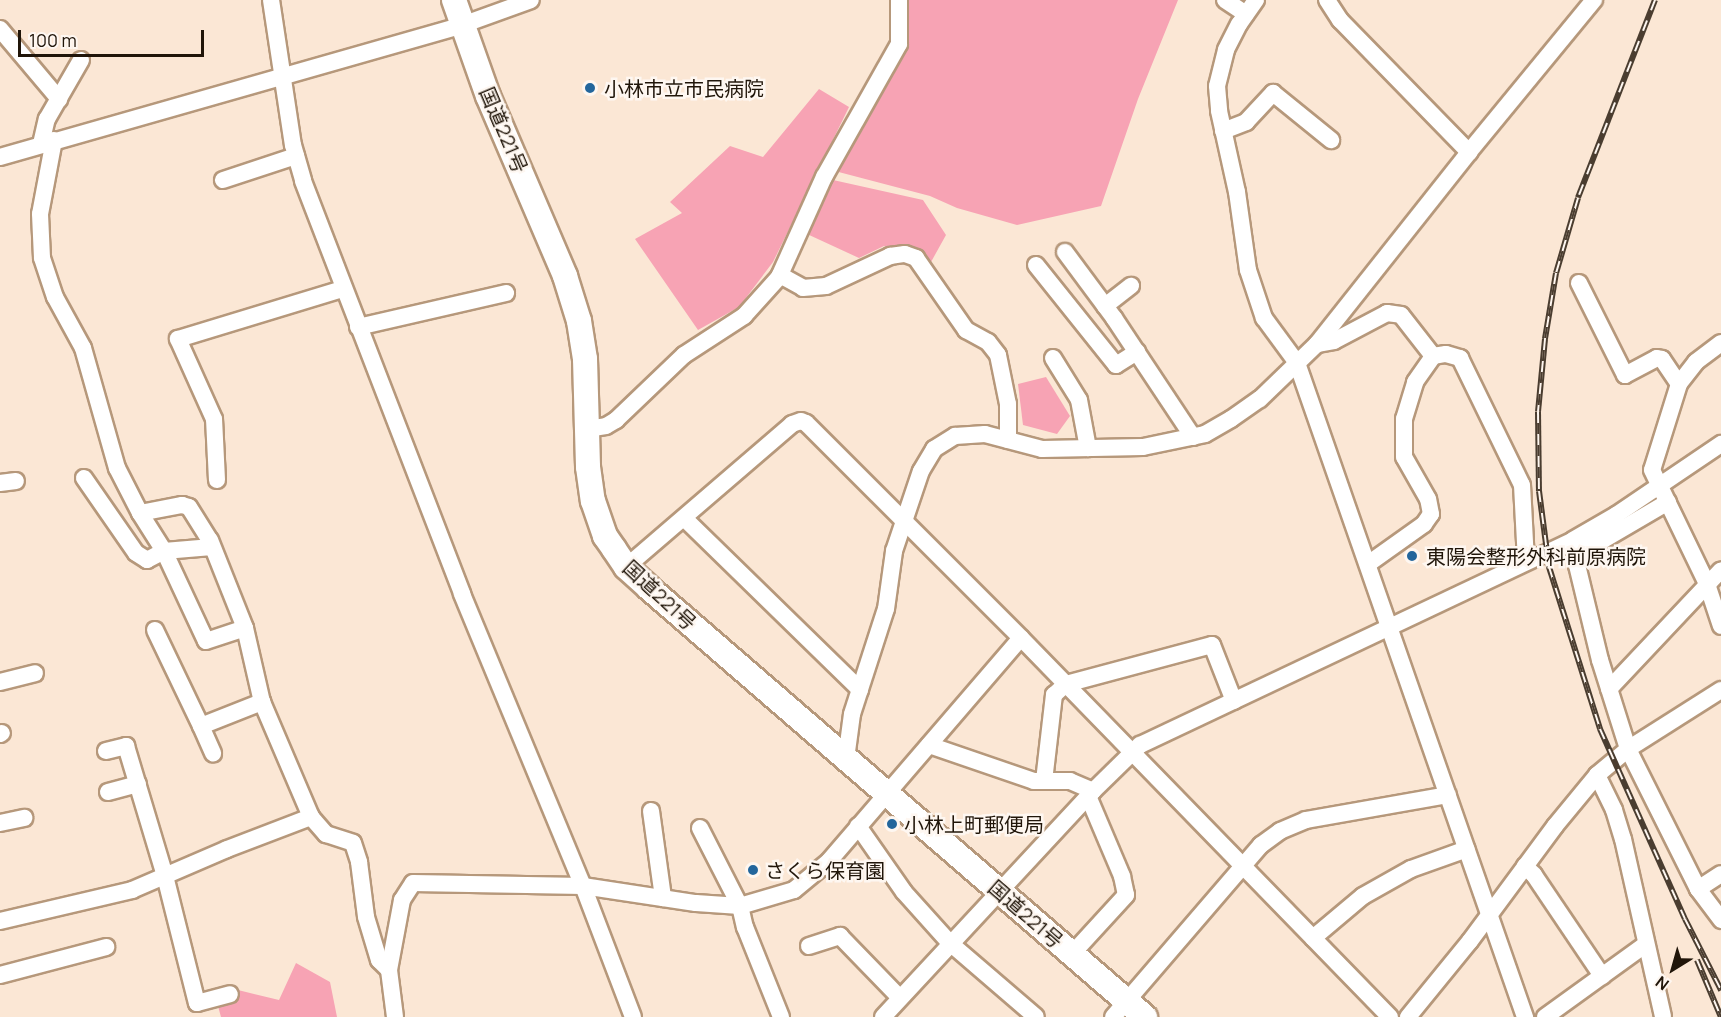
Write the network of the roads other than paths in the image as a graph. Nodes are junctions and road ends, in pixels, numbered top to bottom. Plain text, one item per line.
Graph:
1 (271, 0) edge
2 (454, 0) edge
3 (531, 0) edge
4 (899, 0) edge
5 (1225, 0) edge
6 (1256, 0) edge
7 (1327, 0) edge
8 (1594, 0) edge
9 (1246, 15) junction
10 (462, 25) junction
11 (0, 29) edge
12 (81, 60) dead end
13 (282, 78) junction
14 (59, 99) junction
15 (1223, 131) junction
16 (1331, 140) dead end
17 (47, 142) junction
18 (1469, 152) junction
19 (297, 156) junction
20 (0, 157) edge
21 (223, 180) dead end
22 (1065, 252) dead end
23 (1036, 265) dead end
24 (780, 275) junction
25 (1580, 284) dead end
26 (1131, 286) dead end
27 (343, 289) junction
28 (506, 293) dead end
29 (1355, 297) junction
30 (1105, 306) junction
31 (1377, 319) junction
32 (358, 327) junction
33 (1721, 343) edge
34 (1317, 344) junction
35 (1137, 352) junction
36 (1433, 356) junction
37 (1053, 358) dead end
38 (1297, 363) junction
39 (1679, 384) junction
40 (587, 429) junction
41 (1193, 437) junction
42 (1008, 440) junction
43 (1721, 444) edge
44 (1089, 448) junction
45 (84, 477) dead end
46 (218, 480) dead end
47 (1664, 494) junction
48 (140, 513) junction
49 (684, 518) junction
50 (905, 521) junction
51 (212, 547) junction
52 (164, 551) junction
53 (1526, 561) junction
54 (1368, 564) junction
55 (626, 567) junction
56 (1721, 570) edge
57 (1707, 584) junction
58 (1391, 626) junction
59 (1721, 626) edge
60 (245, 628) junction
61 (154, 630) dead end
62 (1021, 638) junction
63 (35, 673) dead end
64 (0, 682) edge
65 (1066, 684) junction
66 (1609, 689) junction
67 (860, 690) junction
68 (1721, 690) edge
69 (1234, 700) junction
70 (262, 702) junction
71 (201, 726) junction
72 (929, 745) junction
73 (1628, 749) junction
74 (106, 751) dead end
75 (1131, 752) junction
76 (213, 753) dead end
77 (846, 759) junction
78 (1597, 775) junction
79 (1044, 781) junction
80 (138, 784) junction
81 (108, 792) dead end
82 (886, 793) junction
83 (1091, 794) junction
84 (1448, 795) junction
85 (651, 811) dead end
86 (311, 817) junction
87 (24, 818) dead end
88 (0, 824) edge
89 (858, 826) junction
90 (700, 828) dead end
91 (1467, 849) junction
92 (1525, 866) junction
93 (1243, 867) junction
94 (1721, 874) edge
95 (165, 876) junction
96 (583, 886) junction
97 (1698, 889) junction
98 (1001, 893) junction
99 (663, 898) junction
100 (740, 906) junction
101 (1490, 912) junction
102 (1721, 920) edge
103 (0, 921) edge
104 (1313, 938) junction
105 (950, 943) junction
106 (1645, 945) junction
107 (809, 946) dead end
108 (106, 947) dead end
109 (1072, 954) junction
110 (389, 970) junction
111 (0, 975) edge
112 (1602, 976) junction
113 (230, 994) dead end
114 (900, 998) junction
115 (1120, 1009) edge
116 (395, 1017) edge
117 (633, 1017) edge
118 (781, 1017) edge
119 (883, 1017) edge
120 (1036, 1017) edge
121 (1145, 1017) edge
122 (1390, 1017) edge
123 (1408, 1017) edge
124 (1525, 1017) edge
125 (1545, 1017) edge
126 (1663, 1017) edge

1 - 13 street
2 - 10 highway, 国道221号
3 - 10 street
4 - 24 street
5 - 9 street
6 - 9 street
7 - 18 street
8 - 18 street
9 - 15 street
10 - 13 street
10 - 40 highway, 国道221号
11 - 14 street
12 - 14 street
13 - 17 street
13 - 19 street
14 - 17 street
15 - 16 street
15 - 38 street
17 - 20 street
17 - 48 street
18 - 29 street
19 - 21 street
19 - 27 street
22 - 30 street
23 - 35 street
24 - 40 street
24 - 42 street
25 - 39 street
26 - 30 street
27 - 32 street
27 - 46 street
28 - 32 street
29 - 31 street
29 - 34 street
30 - 35 street
31 - 34 street
31 - 36 street
32 - 96 street
33 - 39 street
34 - 38 street
35 - 41 street
36 - 53 street
36 - 54 street
37 - 44 street
38 - 41 street
38 - 54 street
39 - 47 street
40 - 55 highway, 国道221号
41 - 44 street
42 - 44 street
42 - 50 street
43 - 47 street
45 - 52 street
47 - 53 street
47 - 57 street
47 - 66 street
48 - 51 street
48 - 52 street
49 - 50 street
49 - 55 street
49 - 67 street
50 - 62 street
50 - 67 street
51 - 52 street
51 - 60 street
52 - 60 street
53 - 58 street
54 - 58 street
55 - 77 highway, 国道221号
56 - 57 street
57 - 59 street
57 - 66 street
58 - 69 street
58 - 84 street
60 - 70 street
61 - 71 street
62 - 65 street
62 - 72 street
63 - 64 street
65 - 69 street
65 - 75 street
65 - 79 street
66 - 73 street
67 - 77 street
68 - 73 street
69 - 75 street
70 - 71 street
70 - 86 street
71 - 76 street
72 - 79 street
72 - 82 street
73 - 78 street
73 - 97 street
74 - 80 street
75 - 83 street
75 - 93 street
77 - 82 highway, 国道221号
78 - 92 street
78 - 106 street
79 - 83 street
80 - 81 street
80 - 95 street
82 - 89 street
82 - 98 highway, 国道221号
83 - 98 street
83 - 109 street
84 - 91 street
84 - 93 street
85 - 99 street
86 - 95 street
86 - 110 street
87 - 88 street
89 - 100 street
89 - 105 street
90 - 100 street
91 - 101 street
91 - 104 street
92 - 101 street
92 - 112 street
93 - 104 street
93 - 115 street
94 - 97 street
95 - 103 street
95 - 113 street
96 - 99 street
96 - 110 street
96 - 117 street
97 - 102 street
98 - 105 street
98 - 109 highway, 国道221号
99 - 100 street
100 - 118 street
101 - 123 street
101 - 124 street
104 - 122 street
105 - 114 street
105 - 120 street
106 - 112 street
106 - 126 street
107 - 114 street
108 - 111 street
109 - 115 highway, 国道221号
110 - 116 street
112 - 125 street
114 - 119 street
115 - 121 highway, 国道221号

